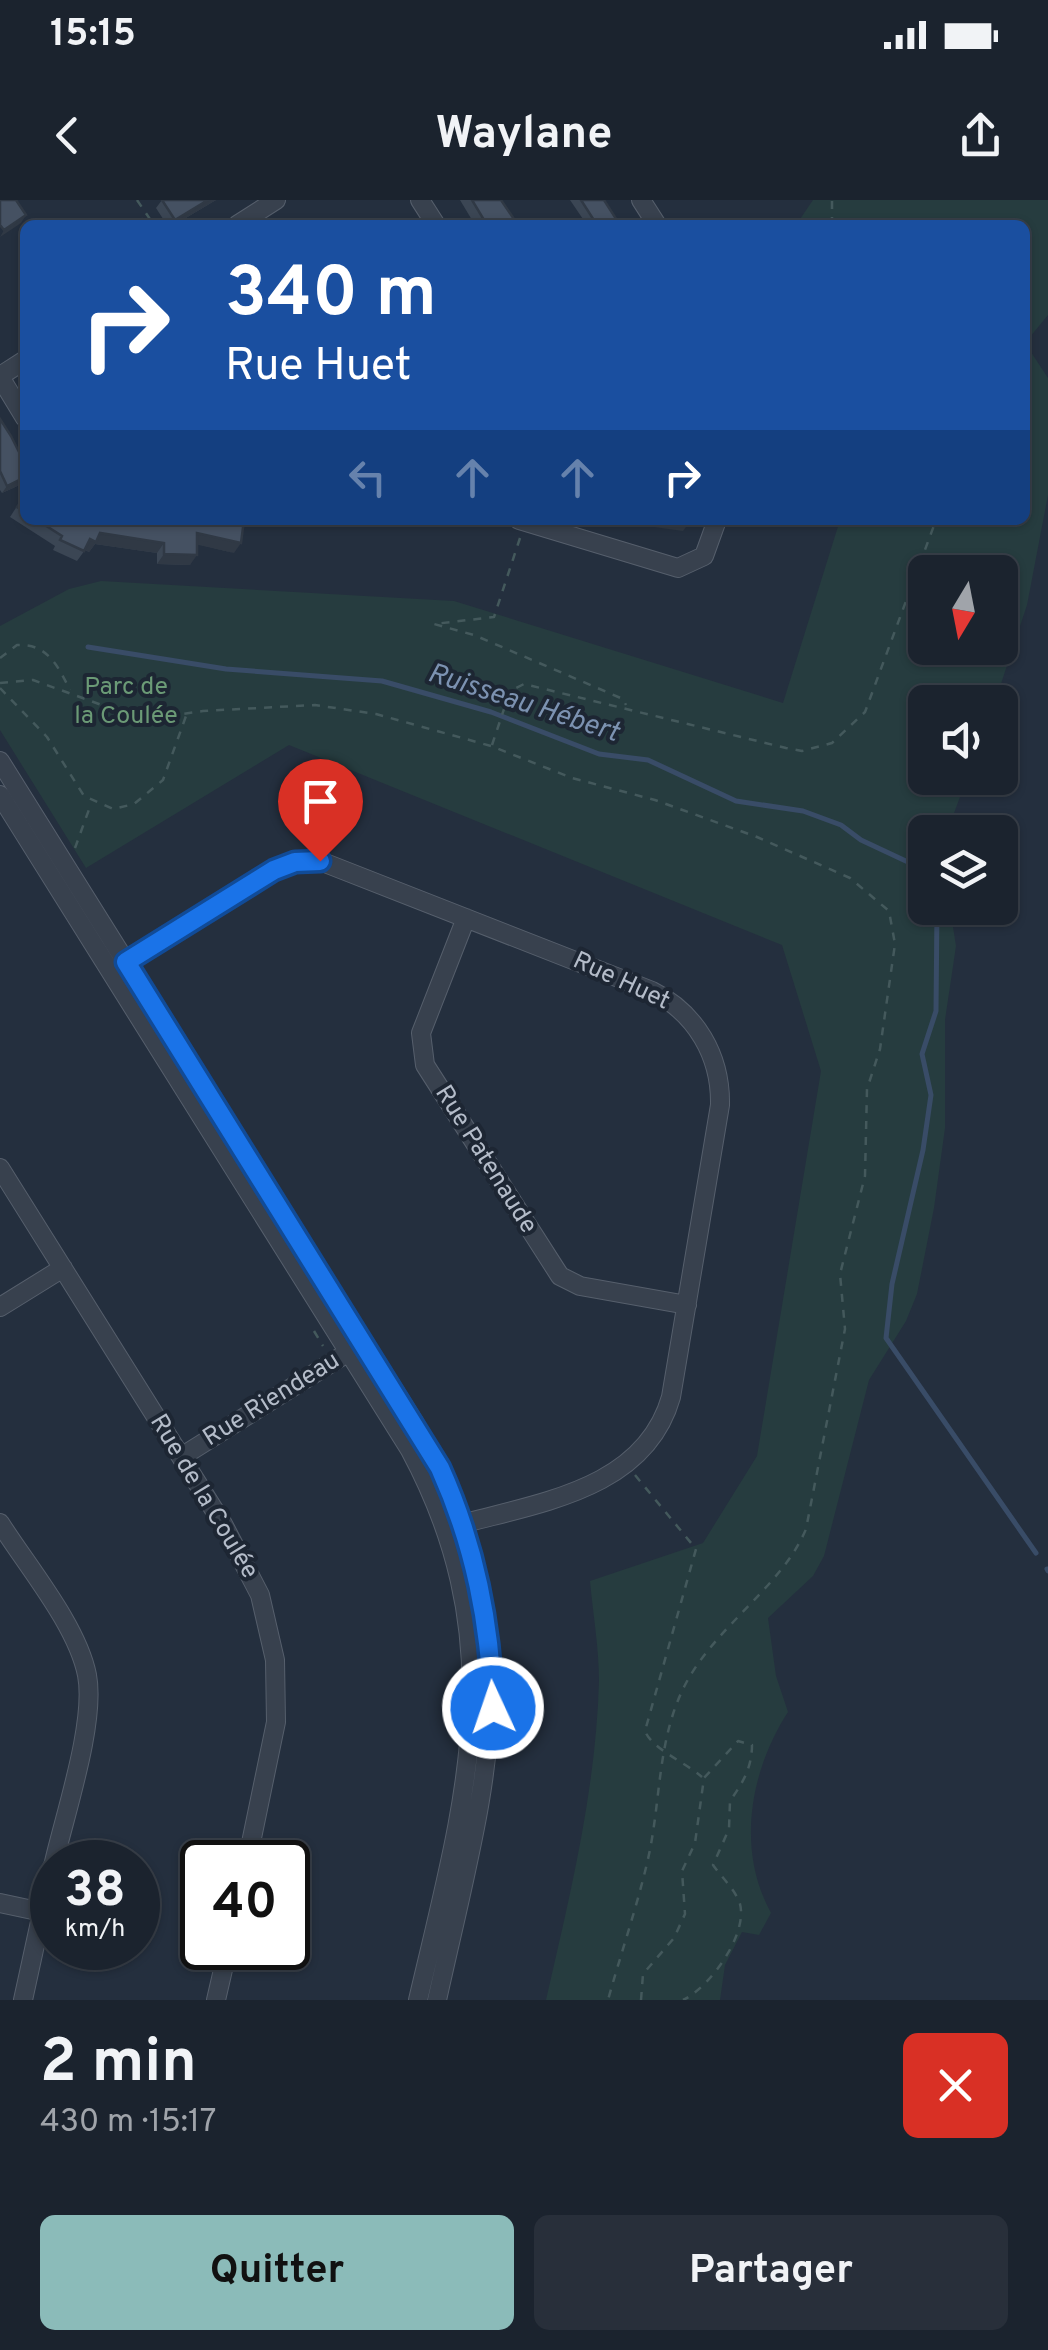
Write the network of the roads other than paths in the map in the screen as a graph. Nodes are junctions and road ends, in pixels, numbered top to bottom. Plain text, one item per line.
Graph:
1 (276, 200) edge
2 (245, 220) edge
3 (0, 377) edge
4 (20, 410) edge
5 (526, 525) edge
6 (715, 525) edge
7 (0, 761) edge
8 (0, 795) edge
9 (466, 918) junction
10 (118, 967) junction
11 (0, 1168) edge
12 (64, 1268) junction
13 (687, 1305) junction
14 (0, 1307) edge
15 (356, 1347) junction
16 (181, 1457) junction
17 (1, 1525) edge
18 (455, 1526) junction
19 (59, 1840) edge
20 (252, 1840) edge
21 (0, 1903) edge
22 (30, 1909) edge
23 (30, 1968) edge
24 (223, 1970) edge
25 (23, 2000) edge
26 (216, 2000) edge
27 (418, 2000) edge
28 (437, 2000) edge

1 - 2 street
3 - 4 street
5 - 6 street
7 - 10 street
8 - 10 street
9 - 10 street, Rue Huet
9 - 13 street, Rue Patenaude
9 - 13 street, Rue Huet
10 - 15 street
11 - 12 street, Rue de la Coulée
12 - 14 street
12 - 16 street, Rue de la Coulée
13 - 18 street, Rue Huet
15 - 16 street, Rue Riendeau
15 - 18 street
16 - 20 street, Rue de la Coulée
17 - 19 street
18 - 27 street
18 - 28 street
21 - 22 street
23 - 25 street
24 - 26 street

